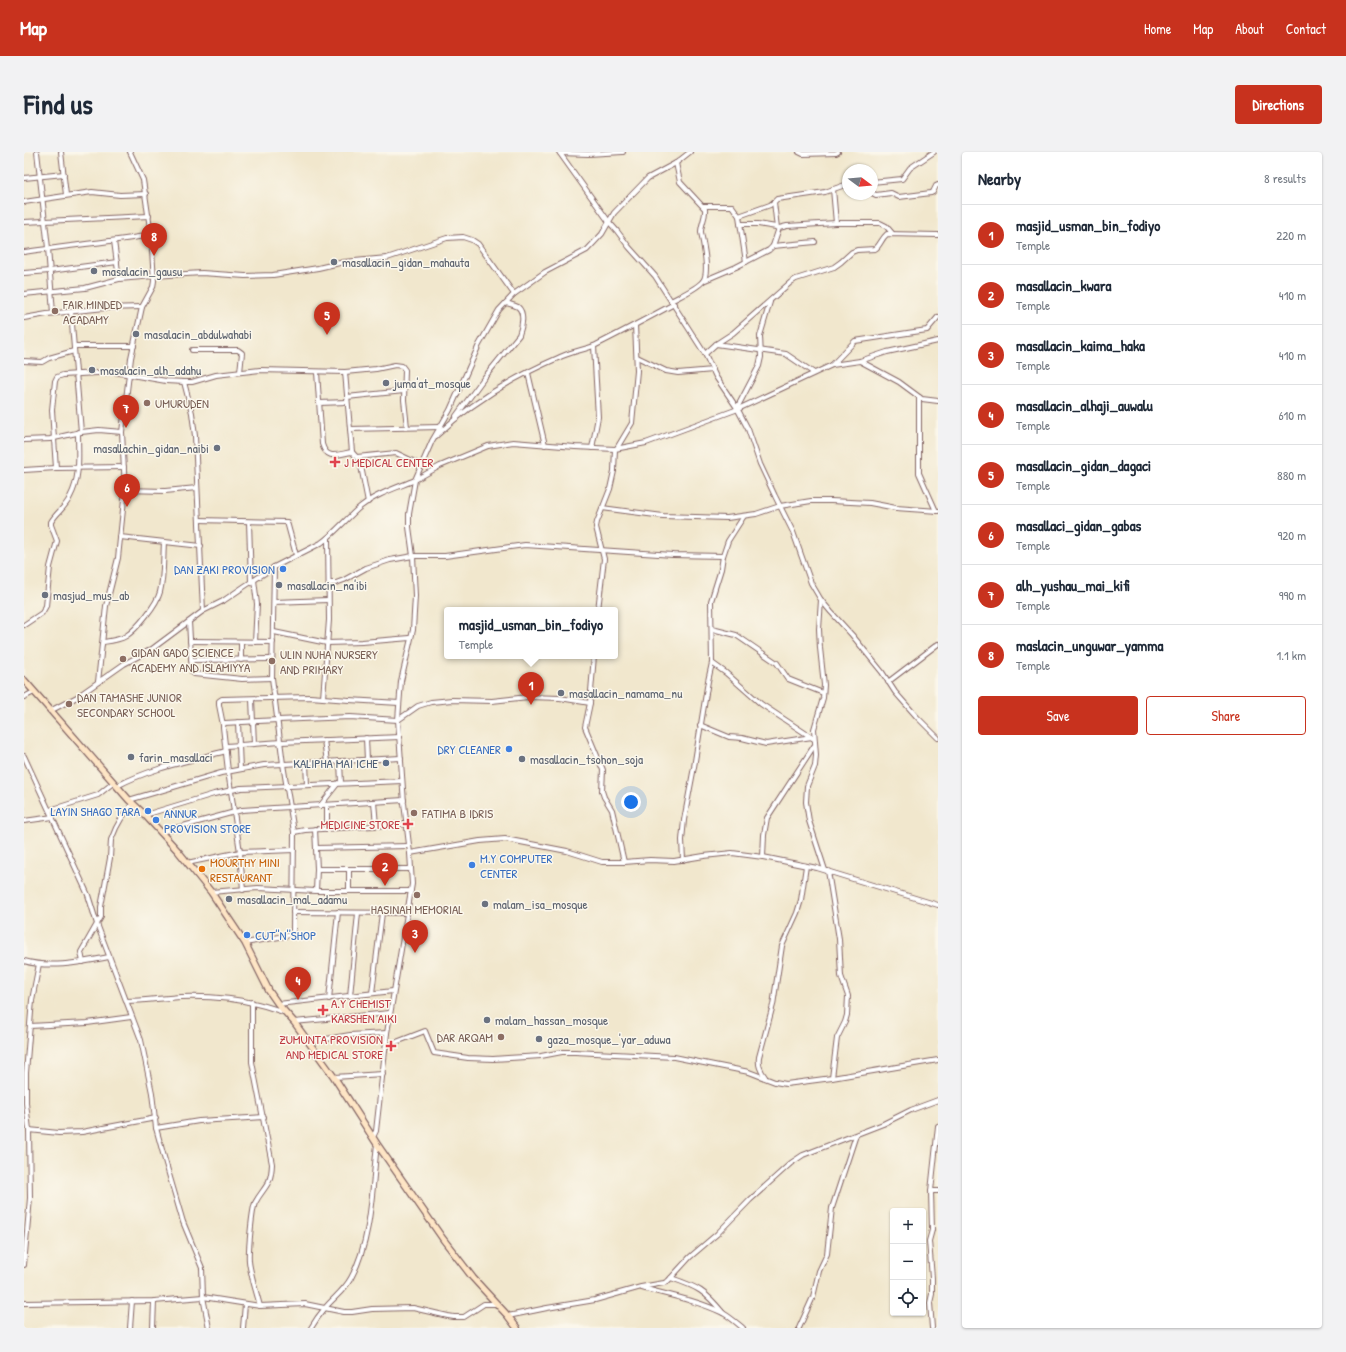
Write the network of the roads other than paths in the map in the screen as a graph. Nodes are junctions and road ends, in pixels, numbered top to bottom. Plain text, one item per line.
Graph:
1 (37, 152) edge
2 (62, 152) edge
3 (130, 152) edge
4 (623, 152) edge
5 (689, 152) edge
6 (799, 152) edge
7 (838, 152) edge
8 (934, 152) edge
9 (559, 153) edge
10 (611, 153) edge
11 (676, 163) junction
12 (64, 174) junction
13 (40, 176) junction
14 (24, 178) edge
15 (878, 181) edge
16 (842, 186) edge
17 (938, 186) edge
18 (833, 189) junction
19 (146, 194) junction
20 (66, 195) junction
21 (878, 195) edge
22 (42, 199) junction
23 (24, 202) edge
24 (774, 202) junction
25 (703, 206) junction
26 (149, 216) junction
27 (739, 216) junction
28 (45, 220) junction
29 (24, 222) edge
30 (609, 222) junction
31 (836, 223) junction
32 (740, 224) junction
33 (777, 229) junction
34 (892, 233) junction
35 (151, 235) junction
36 (938, 235) edge
37 (114, 241) junction
38 (815, 242) dead end
39 (773, 246) junction
40 (48, 248) junction
41 (24, 252) edge
42 (117, 262) junction
43 (746, 262) junction
44 (50, 271) junction
45 (24, 273) edge
46 (154, 276) junction
47 (119, 279) junction
48 (703, 281) junction
49 (52, 291) junction
50 (24, 294) edge
51 (514, 294) junction
52 (770, 301) junction
53 (673, 302) junction
54 (506, 303) junction
55 (142, 307) junction
56 (71, 312) junction
57 (53, 313) junction
58 (938, 317) edge
59 (24, 318) edge
60 (635, 325) junction
61 (938, 341) edge
62 (716, 344) junction
63 (74, 346) junction
64 (134, 346) junction
65 (594, 346) junction
66 (192, 350) dead end
67 (74, 351) junction
68 (760, 351) junction
69 (705, 354) junction
70 (637, 357) junction
71 (24, 361) edge
72 (860, 361) junction
73 (832, 365) junction
74 (712, 370) junction
75 (240, 372) junction
76 (317, 372) junction
77 (345, 372) junction
78 (528, 373) junction
79 (814, 373) junction
80 (77, 374) junction
81 (129, 374) junction
82 (184, 382) junction
83 (404, 391) junction
84 (919, 397) junction
85 (347, 400) junction
86 (938, 401) edge
87 (319, 403) junction
88 (738, 409) junction
89 (453, 420) junction
90 (440, 426) junction
91 (407, 428) junction
92 (350, 429) junction
93 (80, 432) junction
94 (122, 432) junction
95 (53, 438) junction
96 (24, 440) edge
97 (432, 441) junction
98 (544, 445) junction
99 (592, 448) junction
100 (616, 448) junction
101 (352, 452) junction
102 (356, 457) junction
103 (421, 465) junction
104 (79, 467) junction
105 (124, 467) junction
106 (56, 468) junction
107 (24, 470) edge
108 (415, 480) junction
109 (197, 488) junction
110 (125, 490) junction
111 (938, 498) edge
112 (368, 502) junction
113 (933, 504) junction
114 (780, 506) junction
115 (602, 508) junction
116 (937, 511) edge
117 (744, 516) junction
118 (199, 520) junction
119 (249, 522) junction
120 (120, 537) junction
121 (328, 538) junction
122 (164, 542) junction
123 (201, 546) junction
124 (601, 550) junction
125 (296, 555) junction
126 (413, 556) junction
127 (723, 556) junction
128 (274, 567) junction
129 (252, 581) junction
130 (329, 583) junction
131 (328, 600) junction
132 (821, 600) junction
133 (274, 602) junction
134 (598, 607) edge
135 (203, 611) junction
136 (189, 622) junction
137 (24, 625) edge
138 (712, 629) junction
139 (274, 632) junction
140 (410, 638) junction
141 (103, 642) junction
142 (190, 642) junction
143 (241, 642) junction
144 (255, 642) junction
145 (273, 642) junction
146 (327, 643) junction
147 (938, 644) edge
148 (272, 659) junction
149 (594, 659) edge
150 (191, 660) junction
151 (241, 660) junction
152 (712, 663) junction
153 (272, 678) junction
154 (24, 680) edge
155 (98, 682) junction
156 (888, 682) junction
157 (34, 692) junction
158 (823, 693) junction
159 (24, 697) edge
160 (274, 698) junction
161 (323, 698) junction
162 (252, 699) junction
163 (590, 702) junction
164 (399, 703) junction
165 (50, 711) junction
166 (278, 720) junction
167 (398, 720) junction
168 (252, 721) junction
169 (238, 722) junction
170 (700, 725) junction
171 (223, 727) junction
172 (400, 737) junction
173 (366, 738) junction
174 (813, 738) junction
175 (938, 738) edge
176 (324, 740) junction
177 (281, 742) junction
178 (254, 744) junction
179 (238, 745) junction
180 (815, 746) junction
181 (226, 748) junction
182 (24, 756) edge
183 (401, 758) junction
184 (367, 760) junction
185 (327, 762) junction
186 (340, 762) junction
187 (306, 763) junction
188 (283, 764) junction
189 (240, 769) junction
190 (228, 771) junction
191 (402, 781) junction
192 (339, 783) junction
193 (115, 785) junction
194 (307, 785) junction
195 (286, 786) junction
196 (231, 790) junction
197 (404, 800) junction
198 (131, 802) junction
199 (374, 802) junction
200 (327, 805) junction
201 (320, 806) junction
202 (290, 808) junction
203 (50, 810) junction
204 (234, 811) junction
205 (145, 815) junction
206 (53, 817) junction
207 (24, 821) edge
208 (407, 824) junction
209 (376, 825) junction
210 (327, 829) junction
211 (315, 830) junction
212 (161, 832) junction
213 (294, 832) junction
214 (409, 846) junction
215 (316, 848) junction
216 (294, 850) junction
217 (240, 852) junction
218 (410, 853) junction
219 (763, 857) junction
220 (683, 860) junction
221 (624, 862) junction
222 (187, 863) junction
223 (806, 866) junction
224 (317, 869) junction
225 (349, 869) junction
226 (411, 869) junction
227 (826, 871) junction
228 (243, 890) junction
229 (294, 890) junction
230 (316, 891) junction
231 (349, 891) junction
232 (411, 891) junction
233 (212, 892) junction
234 (938, 905) edge
235 (293, 912) junction
236 (338, 912) junction
237 (358, 912) junction
238 (382, 913) junction
239 (407, 913) junction
240 (97, 924) junction
241 (245, 943) junction
242 (109, 957) junction
243 (24, 961) edge
244 (83, 962) junction
245 (39, 964) junction
246 (393, 991) junction
247 (372, 994) junction
248 (350, 996) junction
249 (329, 999) junction
250 (126, 1001) junction
251 (252, 1002) junction
252 (278, 1004) junction
253 (286, 1012) junction
254 (390, 1013) junction
255 (131, 1016) junction
256 (294, 1022) junction
257 (30, 1026) junction
258 (387, 1033) junction
259 (309, 1042) junction
260 (386, 1046) junction
261 (938, 1060) edge
262 (383, 1074) junction
263 (334, 1077) junction
264 (766, 1078) junction
265 (832, 1078) junction
266 (938, 1100) edge
267 (264, 1117) junction
268 (156, 1118) junction
269 (938, 1126) edge
270 (156, 1128) junction
271 (28, 1130) junction
272 (856, 1134) junction
273 (373, 1137) junction
274 (377, 1144) junction
275 (931, 1191) junction
276 (938, 1191) edge
277 (24, 1265) edge
278 (671, 1278) junction
279 (641, 1287) junction
280 (203, 1297) junction
281 (132, 1301) junction
282 (154, 1301) junction
283 (24, 1303) edge
284 (245, 1304) junction
285 (496, 1304) junction
286 (260, 1306) junction
287 (326, 1307) junction
288 (724, 1314) junction
289 (508, 1316) junction
290 (130, 1328) edge
291 (153, 1328) edge
292 (209, 1328) edge
293 (243, 1328) edge
294 (311, 1328) edge
295 (517, 1328) edge
296 (743, 1328) edge
297 (798, 1328) edge
298 (932, 1328) edge

1 - 13 street
2 - 12 street
3 - 19 street
4 - 10 street
5 - 11 street
6 - 7 street
8 - 15 street
9 - 10 street
9 - 30 street
11 - 25 street
11 - 30 street
12 - 13 street
12 - 20 street
13 - 14 street
13 - 22 street
16 - 18 street
17 - 21 street
18 - 24 street
18 - 31 street
19 - 20 street
19 - 26 street
20 - 22 street
22 - 23 street
22 - 28 street
24 - 27 street
24 - 33 street
25 - 27 street
25 - 48 street
26 - 28 street
26 - 35 street
27 - 32 street
28 - 29 street
28 - 40 street
30 - 51 street
30 - 53 street
31 - 33 street
31 - 34 street
32 - 33 street
32 - 43 street
33 - 39 street
34 - 36 street
34 - 52 street
35 - 37 street
35 - 46 street
37 - 40 street
37 - 42 street
38 - 39 street
39 - 43 street
40 - 41 street
40 - 44 street
42 - 44 street
42 - 47 street
43 - 48 street
44 - 45 street
44 - 49 street
46 - 47 street
46 - 51 street
46 - 55 street
47 - 49 street
48 - 53 street
49 - 50 street
49 - 57 street
51 - 54 street
52 - 62 street
52 - 68 street
53 - 60 street
53 - 69 street
54 - 89 street
54 - 90 street
55 - 56 street
55 - 64 street
56 - 57 street
56 - 63 street
57 - 59 street
58 - 73 street
60 - 65 street
60 - 70 street
61 - 72 street
62 - 68 street
62 - 69 street
63 - 64 street
63 - 67 street
64 - 81 street
65 - 78 street
65 - 99 street
66 - 75 street
67 - 71 street
67 - 80 street
68 - 79 street
68 - 88 street
69 - 74 street
70 - 74 street
70 - 100 street
72 - 73 street
72 - 84 street
73 - 79 street
74 - 88 street
75 - 76 street
75 - 82 street
76 - 77 street
76 - 87 street
77 - 83 street
77 - 85 street
78 - 89 street
78 - 98 street
79 - 88 street
80 - 81 street
80 - 93 street
80 - 95 street
81 - 82 street
81 - 94 street
82 - 109 street
83 - 85 street
83 - 91 street
84 - 86 street
84 - 113 street
85 - 87 street
85 - 92 street
87 - 101 street
88 - 100 street
88 - 114 street
89 - 97 street
90 - 91 street
90 - 97 street
91 - 92 street
92 - 101 street
93 - 94 street
93 - 95 street
93 - 104 street
94 - 105 street
95 - 96 street
95 - 106 street
97 - 103 street
98 - 99 street
98 - 108 street
99 - 100 street
100 - 115 street
101 - 102 street
102 - 103 street
102 - 112 street
103 - 108 street
104 - 105 street
104 - 106 street
104 - 137 street
105 - 110 street
106 - 107 street
108 - 112 street
108 - 126 street
109 - 110 street
109 - 118 street
110 - 120 street
111 - 113 street
112 - 121 street
113 - 116 street
114 - 116 street
114 - 117 street
114 - 132 street
115 - 117 street
115 - 124 street
117 - 127 street
118 - 119 street
118 - 123 street
119 - 125 street
119 - 129 street
120 - 122 street
120 - 141 street
121 - 125 street
121 - 130 street
122 - 123 street
122 - 141 street
123 - 135 street
124 - 126 street
124 - 127 street
124 - 134 street
125 - 128 street
126 - 130 street
126 - 140 street
127 - 138 street
128 - 129 street
128 - 133 street
129 - 135 street
129 - 144 street
130 - 131 street
131 - 133 street
131 - 146 street
132 - 156 street
132 - 158 street
133 - 139 street
135 - 136 street
136 - 142 street
136 - 155 street
138 - 152 street
138 - 158 street
139 - 145 street
139 - 146 street
140 - 146 street
140 - 164 street
141 - 155 street
142 - 143 street
142 - 150 street
143 - 144 street
143 - 151 street
144 - 145 street
145 - 148 street
146 - 161 street
147 - 156 street
148 - 151 street
148 - 153 street
149 - 163 street
150 - 151 street
150 - 153 street
152 - 170 street
152 - 174 street
153 - 160 street
154 - 157 street
155 - 165 street
156 - 175 street
157 - 159 street
157 - 165 street
158 - 174 street
160 - 161 street
160 - 162 street
160 - 166 street
161 - 164 street
162 - 168 street
162 - 171 street
163 - 167 street
163 - 221 street
164 - 167 street
165 - 193 street
166 - 167 street
166 - 168 street
166 - 177 street
167 - 172 street
168 - 169 street
168 - 178 street
169 - 171 street
169 - 179 street
170 - 174 street
170 - 220 street
171 - 181 street
172 - 173 street
172 - 183 street
173 - 176 street
173 - 184 street
174 - 180 street
176 - 177 street
176 - 185 street
177 - 178 street
177 - 188 street
178 - 179 street
179 - 181 street
179 - 189 street
180 - 219 street
180 - 227 street
181 - 190 street
181 - 193 street
182 - 203 street
183 - 184 street
183 - 191 street
184 - 186 street
185 - 186 street
185 - 187 street
186 - 192 street
187 - 188 street
187 - 194 street
188 - 189 street
188 - 195 street
189 - 190 street
190 - 196 street
190 - 198 street
191 - 192 street
191 - 197 street
192 - 194 street
192 - 201 street
193 - 198 street
193 - 203 street
194 - 195 street
195 - 196 street
195 - 202 street
196 - 204 street
196 - 205 street
197 - 199 street
197 - 208 street
198 - 205 street
198 - 240 street
199 - 200 street
199 - 209 street
200 - 201 street
200 - 210 street
201 - 202 street
202 - 204 street
202 - 213 street
203 - 206 street
204 - 212 street
204 - 217 street
205 - 212 street
206 - 207 street
206 - 240 street
208 - 209 street
208 - 214 street
209 - 210 street
210 - 211 street
211 - 213 street
211 - 215 street
212 - 222 street
213 - 216 street
214 - 215 street
214 - 218 street
215 - 224 street
216 - 217 street
216 - 229 street
217 - 222 street
217 - 228 street
218 - 221 street
218 - 226 street
219 - 220 street
219 - 223 street
220 - 221 street
222 - 233 street
223 - 227 street
223 - 264 street
224 - 225 street
224 - 230 street
225 - 226 street
225 - 231 street
226 - 232 street
227 - 234 street
227 - 265 street
228 - 229 street
228 - 233 street
229 - 230 street
229 - 235 street
230 - 231 street
231 - 232 street
232 - 239 street
233 - 241 street
235 - 236 street
235 - 241 street
236 - 237 street
236 - 249 street
237 - 238 street
237 - 248 street
238 - 239 street
238 - 247 street
239 - 246 street
240 - 242 street
240 - 244 street
241 - 252 street
242 - 244 street
242 - 250 street
243 - 245 street
244 - 245 street
245 - 257 street
246 - 247 street
246 - 254 street
247 - 248 street
248 - 249 street
249 - 252 street
250 - 251 street
250 - 255 street
251 - 253 street
251 - 267 street
252 - 253 street
253 - 256 street
254 - 256 street
254 - 258 street
255 - 257 street
255 - 268 street
256 - 259 street
257 - 271 street
258 - 259 street
258 - 260 street
259 - 263 street
260 - 262 street
260 - 264 street
261 - 265 street
262 - 263 street
262 - 273 street
263 - 273 street
264 - 265 street
266 - 272 street
267 - 270 street
267 - 286 street
268 - 270 street
268 - 271 street
269 - 275 street
270 - 280 street
271 - 277 street
272 - 278 street
272 - 297 street
273 - 274 street
274 - 285 street
274 - 287 street
275 - 276 street
275 - 298 street
278 - 279 street
278 - 288 street
279 - 288 street
279 - 289 street
280 - 282 street
280 - 284 street
280 - 292 street
281 - 282 street
281 - 283 street
281 - 290 street
282 - 291 street
284 - 286 street
284 - 293 street
285 - 287 street
285 - 289 street
286 - 287 street
287 - 294 street
288 - 296 street
289 - 295 street

